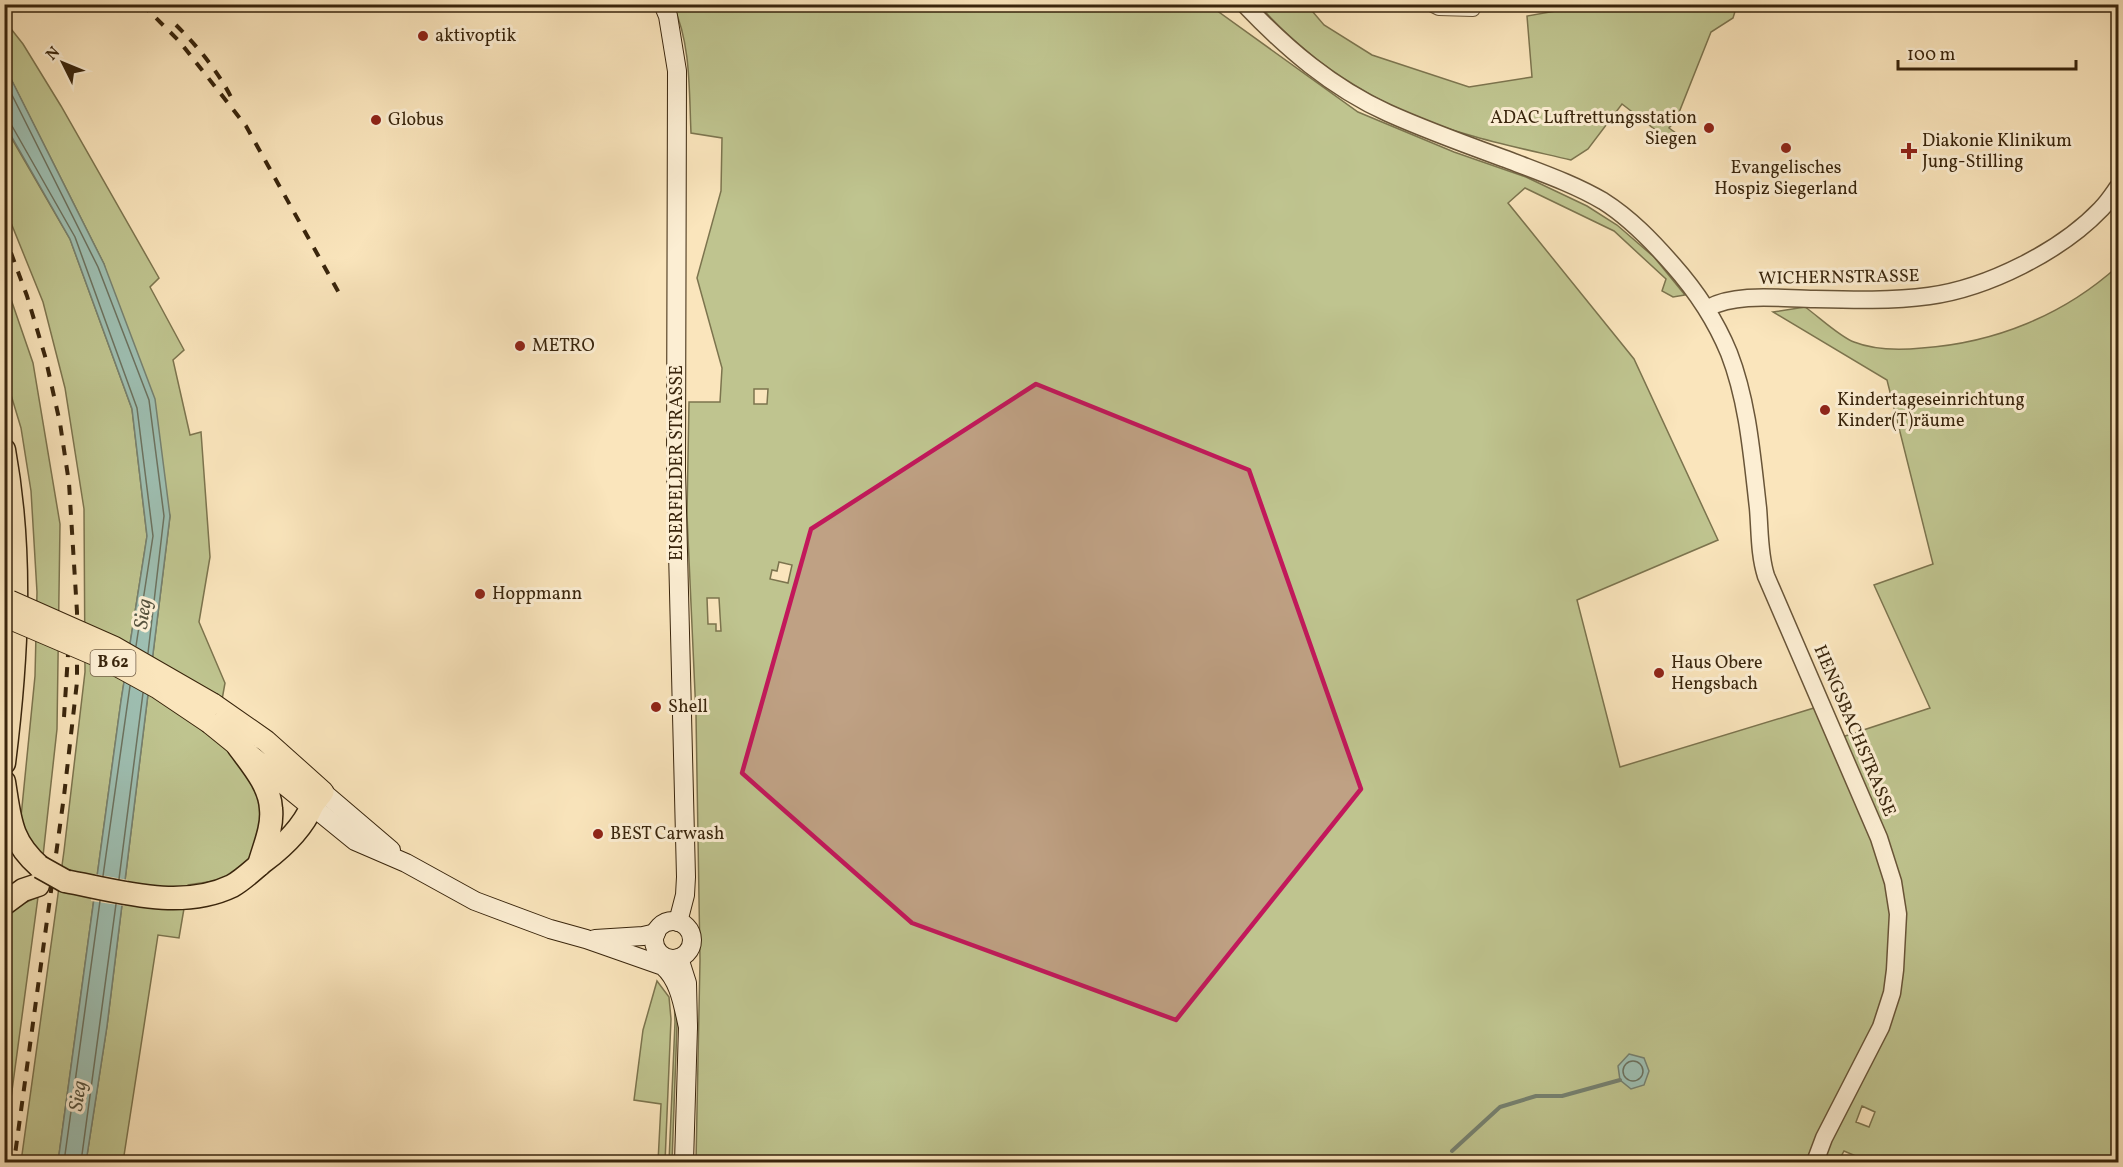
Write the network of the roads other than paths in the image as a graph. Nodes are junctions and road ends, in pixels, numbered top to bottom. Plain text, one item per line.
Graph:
1 (663, 4) edge
2 (1244, 4) edge
3 (1431, 4) edge
4 (1473, 9) dead end
5 (2118, 187) edge
6 (1708, 308) junction
7 (4, 450) edge
8 (4, 599) edge
9 (4, 616) edge
10 (211, 713) junction
11 (238, 746) junction
12 (4, 763) edge
13 (4, 782) edge
14 (317, 799) junction
15 (260, 865) junction
16 (39, 876) junction
17 (4, 904) edge
18 (678, 922) junction
19 (586, 939) junction
20 (656, 940) junction
21 (679, 958) junction
22 (688, 1027) junction
23 (684, 1162) edge
24 (1815, 1162) edge

1 - 18 main road, EISERFELDER STRASSE
2 - 6 street, HENGSBACHSTRASSE
3 - 4 street
5 - 6 street, WICHERNSTRASSE
6 - 24 street, HENGSBACHSTRASSE
7 - 12 highway
8 - 10 main road, B 62, bridge
9 - 10 main road, B 62, bridge
10 - 11 main road, B 62
10 - 14 main road, B 62
11 - 14 main road, B 62
11 - 15 highway, B 62
13 - 16 highway
14 - 15 highway
14 - 19 main road
15 - 16 highway
16 - 17 highway
18 - 20 main road
18 - 21 main road
19 - 20 main road
19 - 22 main road
20 - 21 main road
21 - 22 main road
22 - 23 main road

